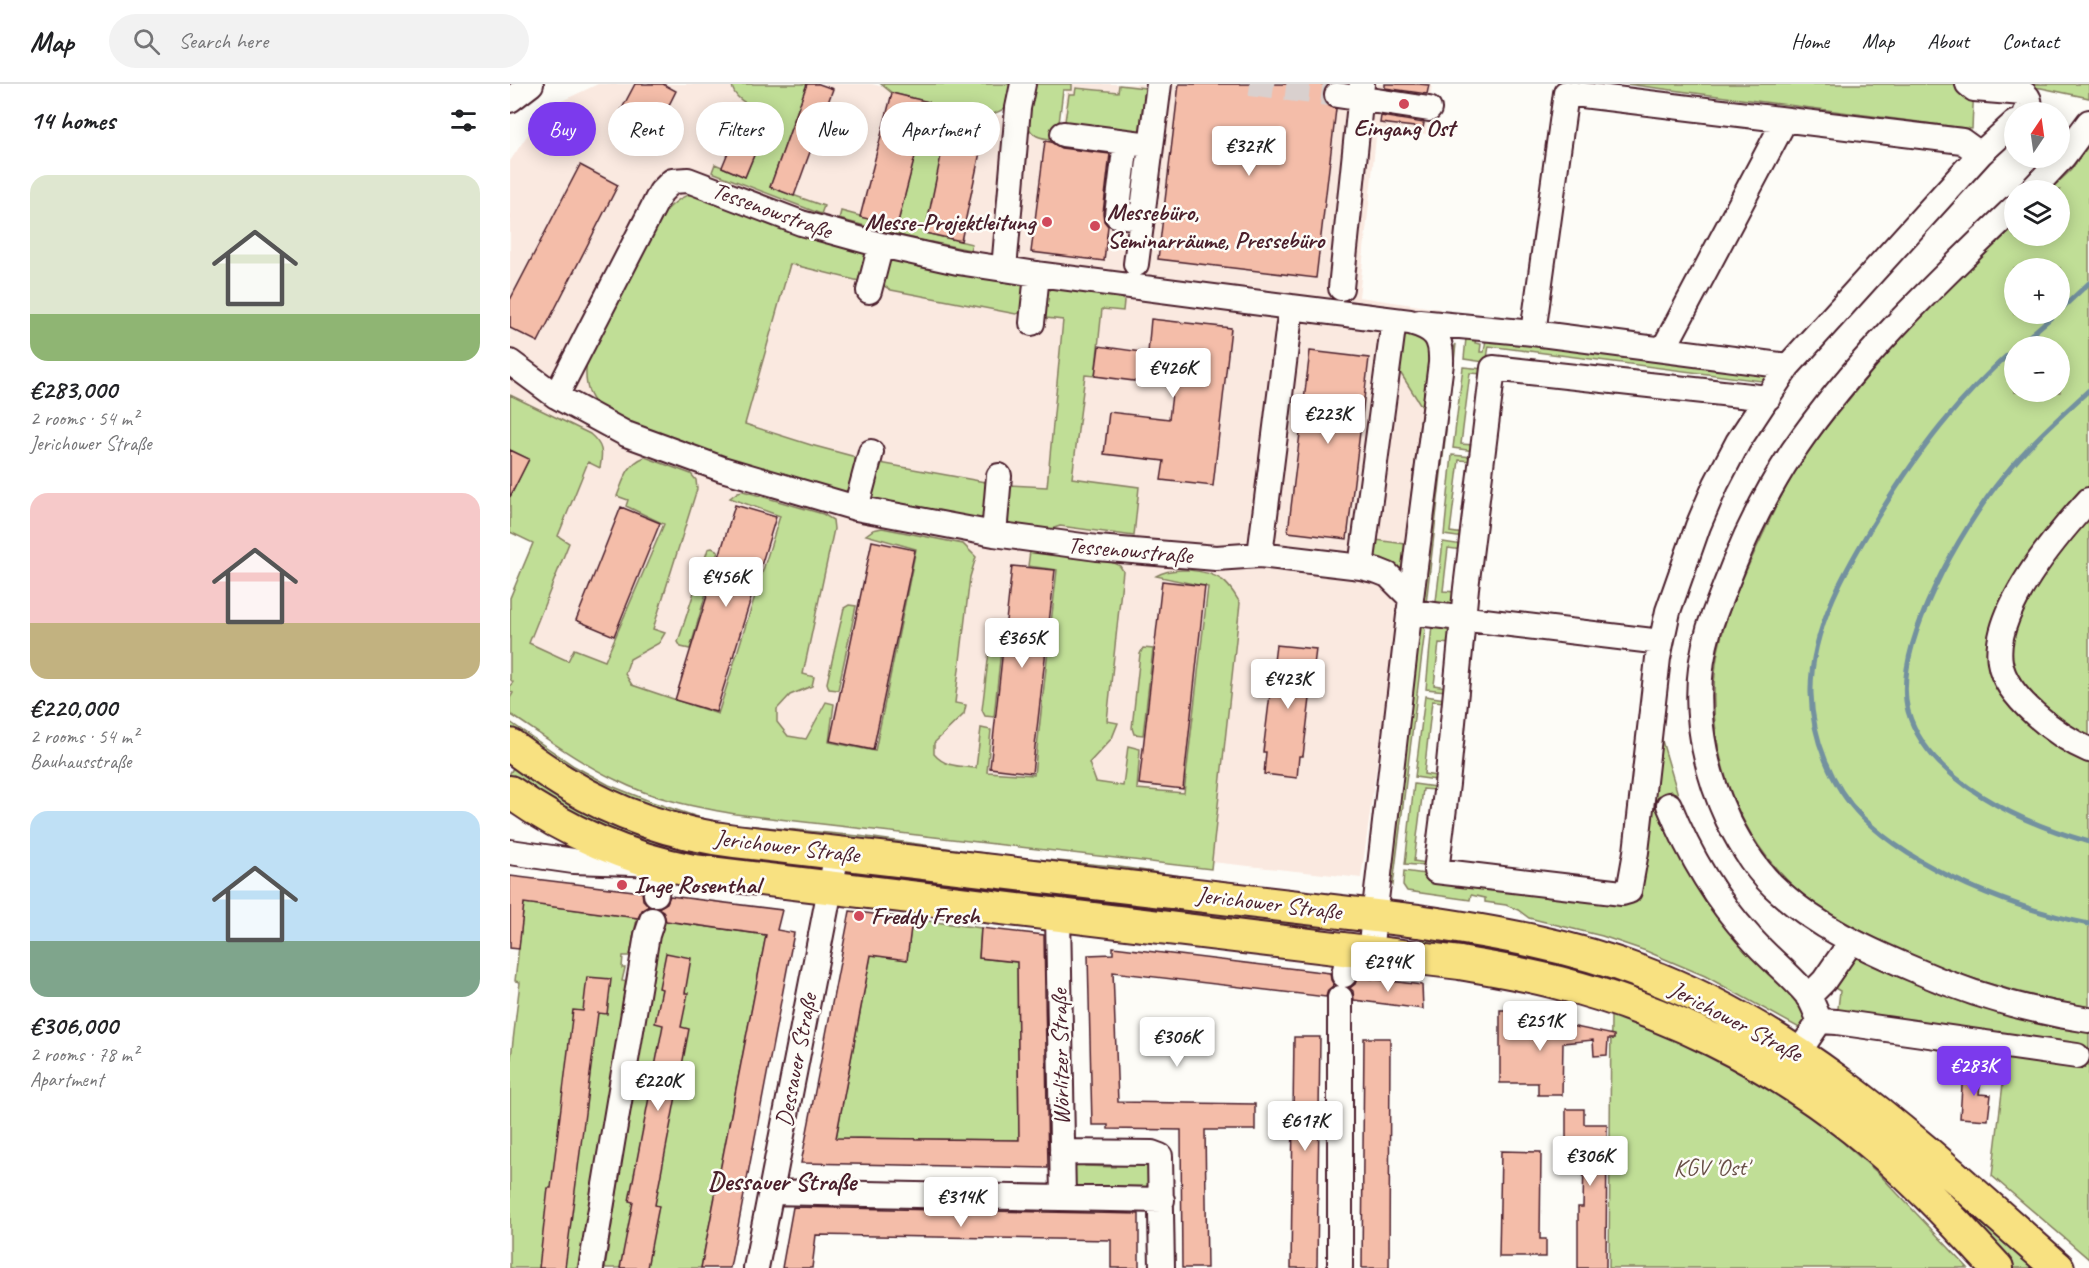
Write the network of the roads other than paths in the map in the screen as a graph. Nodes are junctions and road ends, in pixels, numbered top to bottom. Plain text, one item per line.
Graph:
1 (531, 84) edge
2 (1023, 84) edge
3 (1159, 84) edge
4 (1968, 84) edge
5 (1353, 92) edge
6 (2032, 98) edge
7 (510, 100) edge
8 (1430, 109) dead end
9 (1785, 120) junction
10 (2089, 123) edge
11 (2004, 132) edge
12 (1063, 134) dead end
13 (1126, 142) junction
14 (1151, 145) junction
15 (1980, 154) junction
16 (2041, 180) edge
17 (1142, 218) junction
18 (2004, 218) edge
19 (881, 245) junction
20 (1136, 264) dead end
21 (1004, 270) junction
22 (1037, 274) junction
23 (1341, 288) dead end
24 (869, 291) dead end
25 (1291, 307) junction
26 (1402, 321) junction
27 (1032, 323) dead end
28 (1533, 333) junction
29 (1663, 350) junction
30 (510, 362) edge
31 (1788, 366) junction
32 (510, 378) edge
33 (556, 396) junction
34 (1768, 398) junction
35 (871, 452) dead end
36 (999, 476) dead end
37 (2089, 500) edge
38 (856, 508) junction
39 (994, 534) junction
40 (1260, 555) junction
41 (1361, 567) junction
42 (1410, 605) junction
43 (1464, 618) junction
44 (1661, 642) junction
45 (510, 745) edge
46 (2089, 750) edge
47 (510, 792) edge
48 (1669, 805) dead end
49 (510, 852) edge
50 (837, 853) junction
51 (661, 864) junction
52 (830, 888) junction
53 (656, 894) dead end
54 (1058, 915) junction
55 (1374, 916) junction
56 (652, 920) dead end
57 (1851, 942) junction
58 (1354, 959) junction
59 (1809, 997) junction
60 (1340, 998) dead end
61 (2089, 1020) edge
62 (1820, 1021) junction
63 (1798, 1053) junction
64 (2077, 1056) dead end
65 (1062, 1152) junction
66 (770, 1192) junction
67 (1063, 1198) junction
68 (1162, 1200) junction
69 (591, 1268) edge
70 (756, 1268) edge
71 (1162, 1268) edge
72 (1340, 1268) edge
73 (1997, 1268) edge
74 (2058, 1268) edge

1 - 7 street
2 - 21 street
3 - 14 street
4 - 6 street
5 - 8 street
5 - 23 street
9 - 15 street
9 - 28 street
9 - 29 street
10 - 16 street
11 - 15 street
12 - 13 street
13 - 14 street
13 - 17 street
14 - 17 street
15 - 31 street
17 - 20 street
18 - 57 street
19 - 21 street, Tessenowstraße
19 - 24 street
19 - 33 street, Tessenowstraße
21 - 22 street, Tessenowstraße
22 - 25 street, Tessenowstraße
22 - 27 street
25 - 26 street, Tessenowstraße
25 - 40 street
26 - 28 street
26 - 41 street
26 - 42 street, Tessenowstraße
28 - 29 street
29 - 31 street
30 - 33 street, Tessenowstraße
31 - 34 street
32 - 33 street, Tessenowstraße
33 - 38 street, Tessenowstraße
34 - 43 street
34 - 44 street
35 - 38 street
36 - 39 street
37 - 46 street
38 - 39 street, Tessenowstraße
39 - 40 street, Tessenowstraße
40 - 41 street, Tessenowstraße
41 - 42 street, Tessenowstraße
42 - 43 street
42 - 55 street, Tessenowstraße
43 - 44 street
43 - 44 street
45 - 50 main road, Jerichower Straße
47 - 51 main road, Jerichower Straße
48 - 59 street
49 - 51 street, Jerichower Straße
50 - 52 street, Dessauer Straße
50 - 55 main road, Jerichower Straße
51 - 52 main road, Jerichower Straße
51 - 53 street
52 - 54 main road, Jerichower Straße
52 - 66 street, Dessauer Straße
54 - 58 main road, Jerichower Straße
54 - 65 street, Wörlitzer Straße
55 - 58 street, Tessenowstraße
55 - 63 main road, Jerichower Straße
56 - 69 street
57 - 59 street
57 - 61 street
58 - 73 main road, Jerichower Straße
59 - 62 street
60 - 72 street
62 - 63 street
62 - 64 street
63 - 74 main road, Jerichower Straße
65 - 67 street, Wörlitzer Straße
65 - 68 street
66 - 67 street
66 - 70 street, Dessauer Straße
67 - 68 street
68 - 71 street

